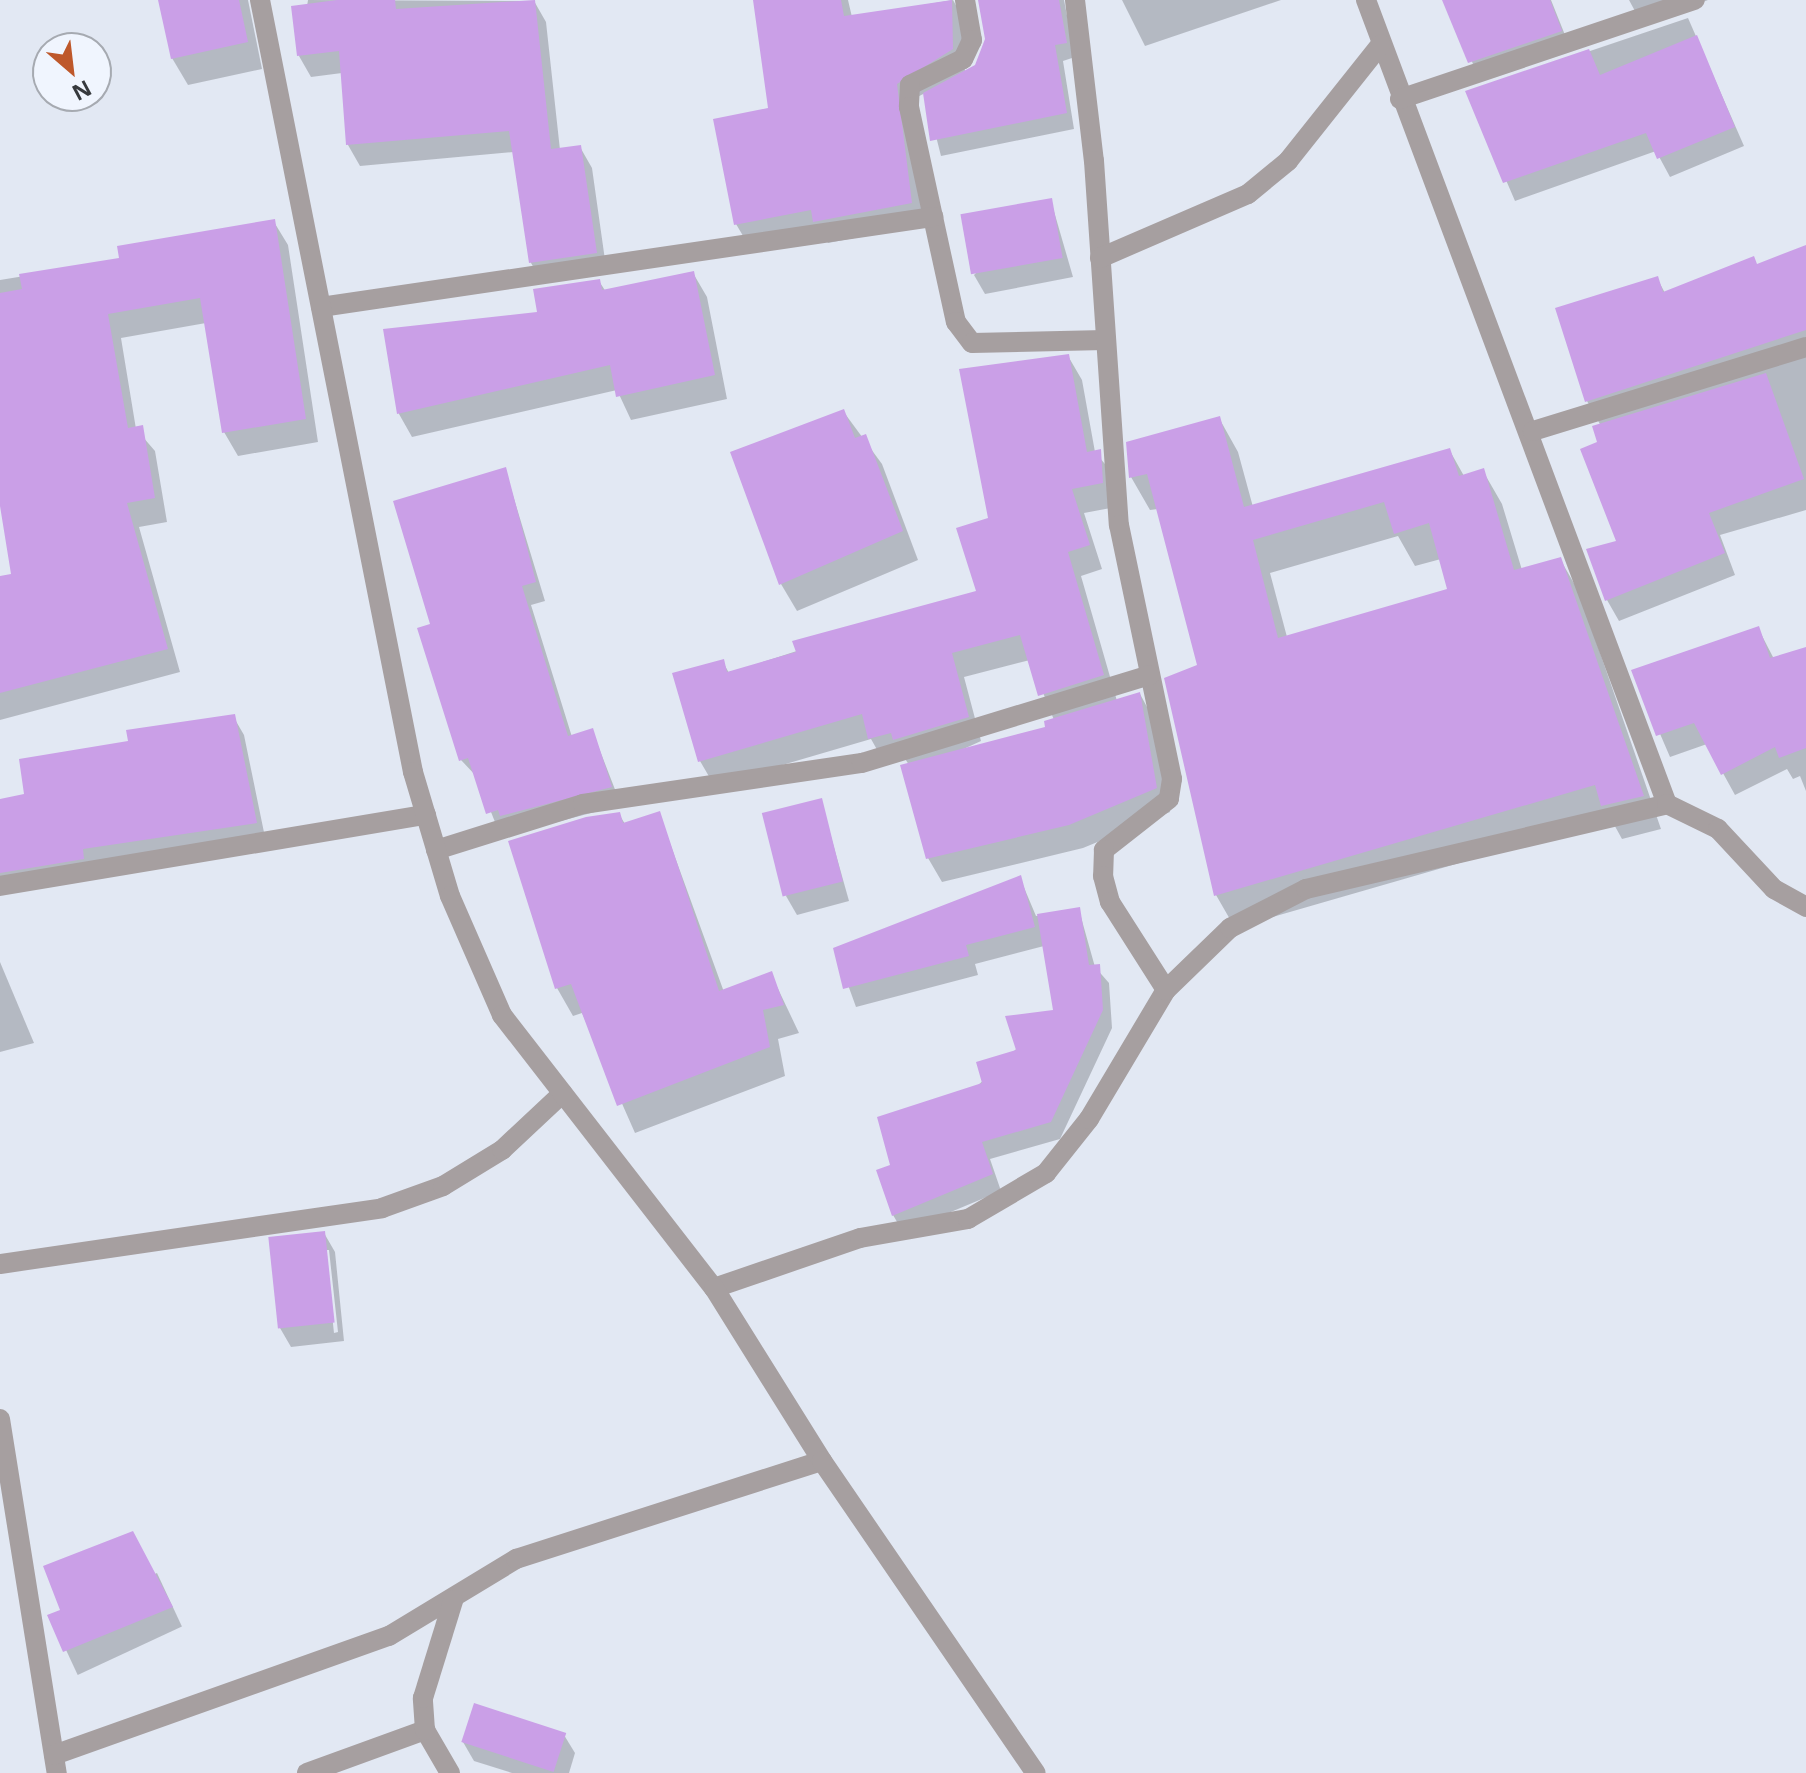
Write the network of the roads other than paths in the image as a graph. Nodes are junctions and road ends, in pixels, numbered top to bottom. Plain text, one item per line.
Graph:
1 (260, 0) edge
2 (965, 0) edge
3 (1075, 0) edge
4 (1366, 0) edge
5 (1695, 0) edge
6 (1381, 44) junction
7 (1400, 99) junction
8 (933, 217) junction
9 (1100, 258) junction
10 (321, 307) junction
11 (1105, 340) junction
12 (1806, 347) edge
13 (1533, 431) junction
14 (1150, 675) junction
15 (1667, 804) junction
16 (426, 815) junction
17 (436, 850) junction
18 (0, 886) edge
19 (1806, 907) edge
20 (1166, 990) junction
21 (563, 1093) junction
22 (0, 1264) edge
23 (714, 1288) junction
24 (0, 1419) edge
25 (822, 1461) junction
26 (453, 1601) junction
27 (425, 1730) junction
28 (56, 1764) edge
29 (307, 1773) edge
30 (450, 1773) edge
31 (1036, 1773) edge

1 - 10 street
2 - 8 street
3 - 9 street
4 - 6 street
5 - 7 street
6 - 7 street
6 - 9 street
7 - 13 street
8 - 10 street
8 - 11 street
9 - 11 street
10 - 16 street
11 - 14 street
12 - 13 street
13 - 15 street
14 - 17 street
14 - 20 street
15 - 19 street
15 - 20 street
16 - 17 street
16 - 18 street
17 - 21 street
20 - 23 street
21 - 22 street
21 - 23 street
23 - 25 street
24 - 28 street
25 - 26 street
25 - 31 street
26 - 27 street
26 - 28 street
27 - 29 street
27 - 30 street

